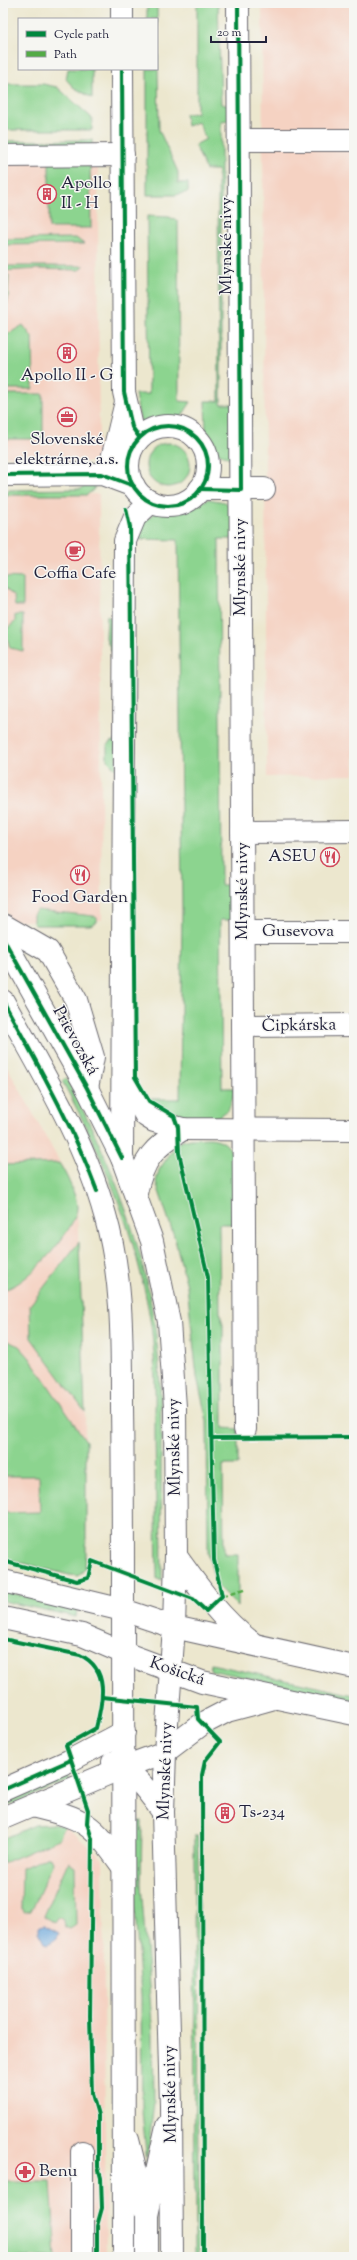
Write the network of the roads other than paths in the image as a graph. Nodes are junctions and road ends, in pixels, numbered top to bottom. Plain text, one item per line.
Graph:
1 (122, 3) edge
2 (238, 3) edge
3 (122, 18) edge
4 (122, 70) edge
5 (239, 140) junction
6 (354, 140) edge
7 (123, 155) junction
8 (3, 156) edge
9 (126, 404) junction
10 (136, 443) junction
11 (208, 464) junction
12 (106, 470) junction
13 (3, 475) edge
14 (241, 481) junction
15 (264, 485) dead end
16 (134, 486) junction
17 (200, 489) junction
18 (151, 502) junction
19 (242, 832) junction
20 (354, 832) edge
21 (3, 925) edge
22 (243, 932) junction
23 (354, 932) edge
24 (3, 938) edge
25 (3, 1001) edge
26 (10, 1025) edge
27 (354, 1025) edge
28 (243, 1026) junction
29 (124, 1076) junction
30 (87, 1088) junction
31 (183, 1129) junction
32 (244, 1130) junction
33 (354, 1130) edge
34 (122, 1158) junction
35 (136, 1193) junction
36 (245, 1429) dead end
37 (176, 1556) junction
38 (3, 1581) edge
39 (124, 1610) junction
40 (3, 1618) edge
41 (174, 1626) junction
42 (255, 1645) junction
43 (124, 1653) junction
44 (354, 1667) edge
45 (170, 1672) junction
46 (279, 1698) junction
47 (354, 1714) edge
48 (124, 1732) junction
49 (165, 1752) junction
50 (71, 1760) junction
51 (124, 1767) junction
52 (3, 1790) edge
53 (32, 1806) junction
54 (163, 1812) junction
55 (3, 1818) edge
56 (124, 1867) junction
57 (172, 2106) junction
58 (124, 2126) junction
59 (82, 2152) dead end
60 (147, 2215) junction
61 (82, 2257) edge
62 (124, 2257) edge
63 (147, 2257) edge
64 (172, 2257) edge

1 - 3 street
2 - 5 street, Mlynské nivy
4 - 7 street
5 - 6 street
5 - 14 street, Mlynské nivy
7 - 8 street
7 - 9 street
9 - 10 street
9 - 12 street
10 - 11 street
10 - 12 street
10 - 16 street
11 - 14 street
11 - 17 street
12 - 13 street
12 - 16 street
14 - 15 street
14 - 17 street
14 - 19 street, Mlynské nivy
16 - 18 street
17 - 18 street
18 - 29 street, Mlynské nivy
19 - 20 street
19 - 22 street, Mlynské nivy
21 - 30 street
22 - 23 street, Gusevova
22 - 28 street, Mlynské nivy
24 - 30 street, Prievozská
25 - 26 street
26 - 39 street
27 - 28 street, Čipkárska
28 - 32 street, Mlynské nivy
29 - 31 street, Mlynské nivy
29 - 34 street, Mlynské nivy
30 - 34 street, Prievozská
31 - 32 street, Mlynské nivy
31 - 35 street, Mlynské nivy
32 - 33 street
32 - 36 street, Mlynské nivy
34 - 35 street, Mlynské nivy
35 - 37 street, Mlynské nivy
37 - 41 street, Mlynské nivy
37 - 42 street
38 - 39 street
39 - 41 street
39 - 43 street
40 - 43 street, Košická
41 - 42 street
41 - 45 street, Mlynské nivy
42 - 44 street
43 - 45 street, Košická
43 - 48 street
45 - 46 street, Košická
45 - 49 street, Mlynské nivy
46 - 47 street, Košická
46 - 49 street
48 - 50 street
48 - 51 street
49 - 51 street
49 - 54 street, Mlynské nivy
50 - 51 street
50 - 52 street
51 - 53 street
51 - 54 street
51 - 56 street
53 - 55 street
53 - 56 street
54 - 57 street, Mlynské nivy
56 - 58 street
57 - 60 street
57 - 64 street, Mlynské nivy
58 - 60 street
58 - 62 street
59 - 61 street
60 - 63 street

